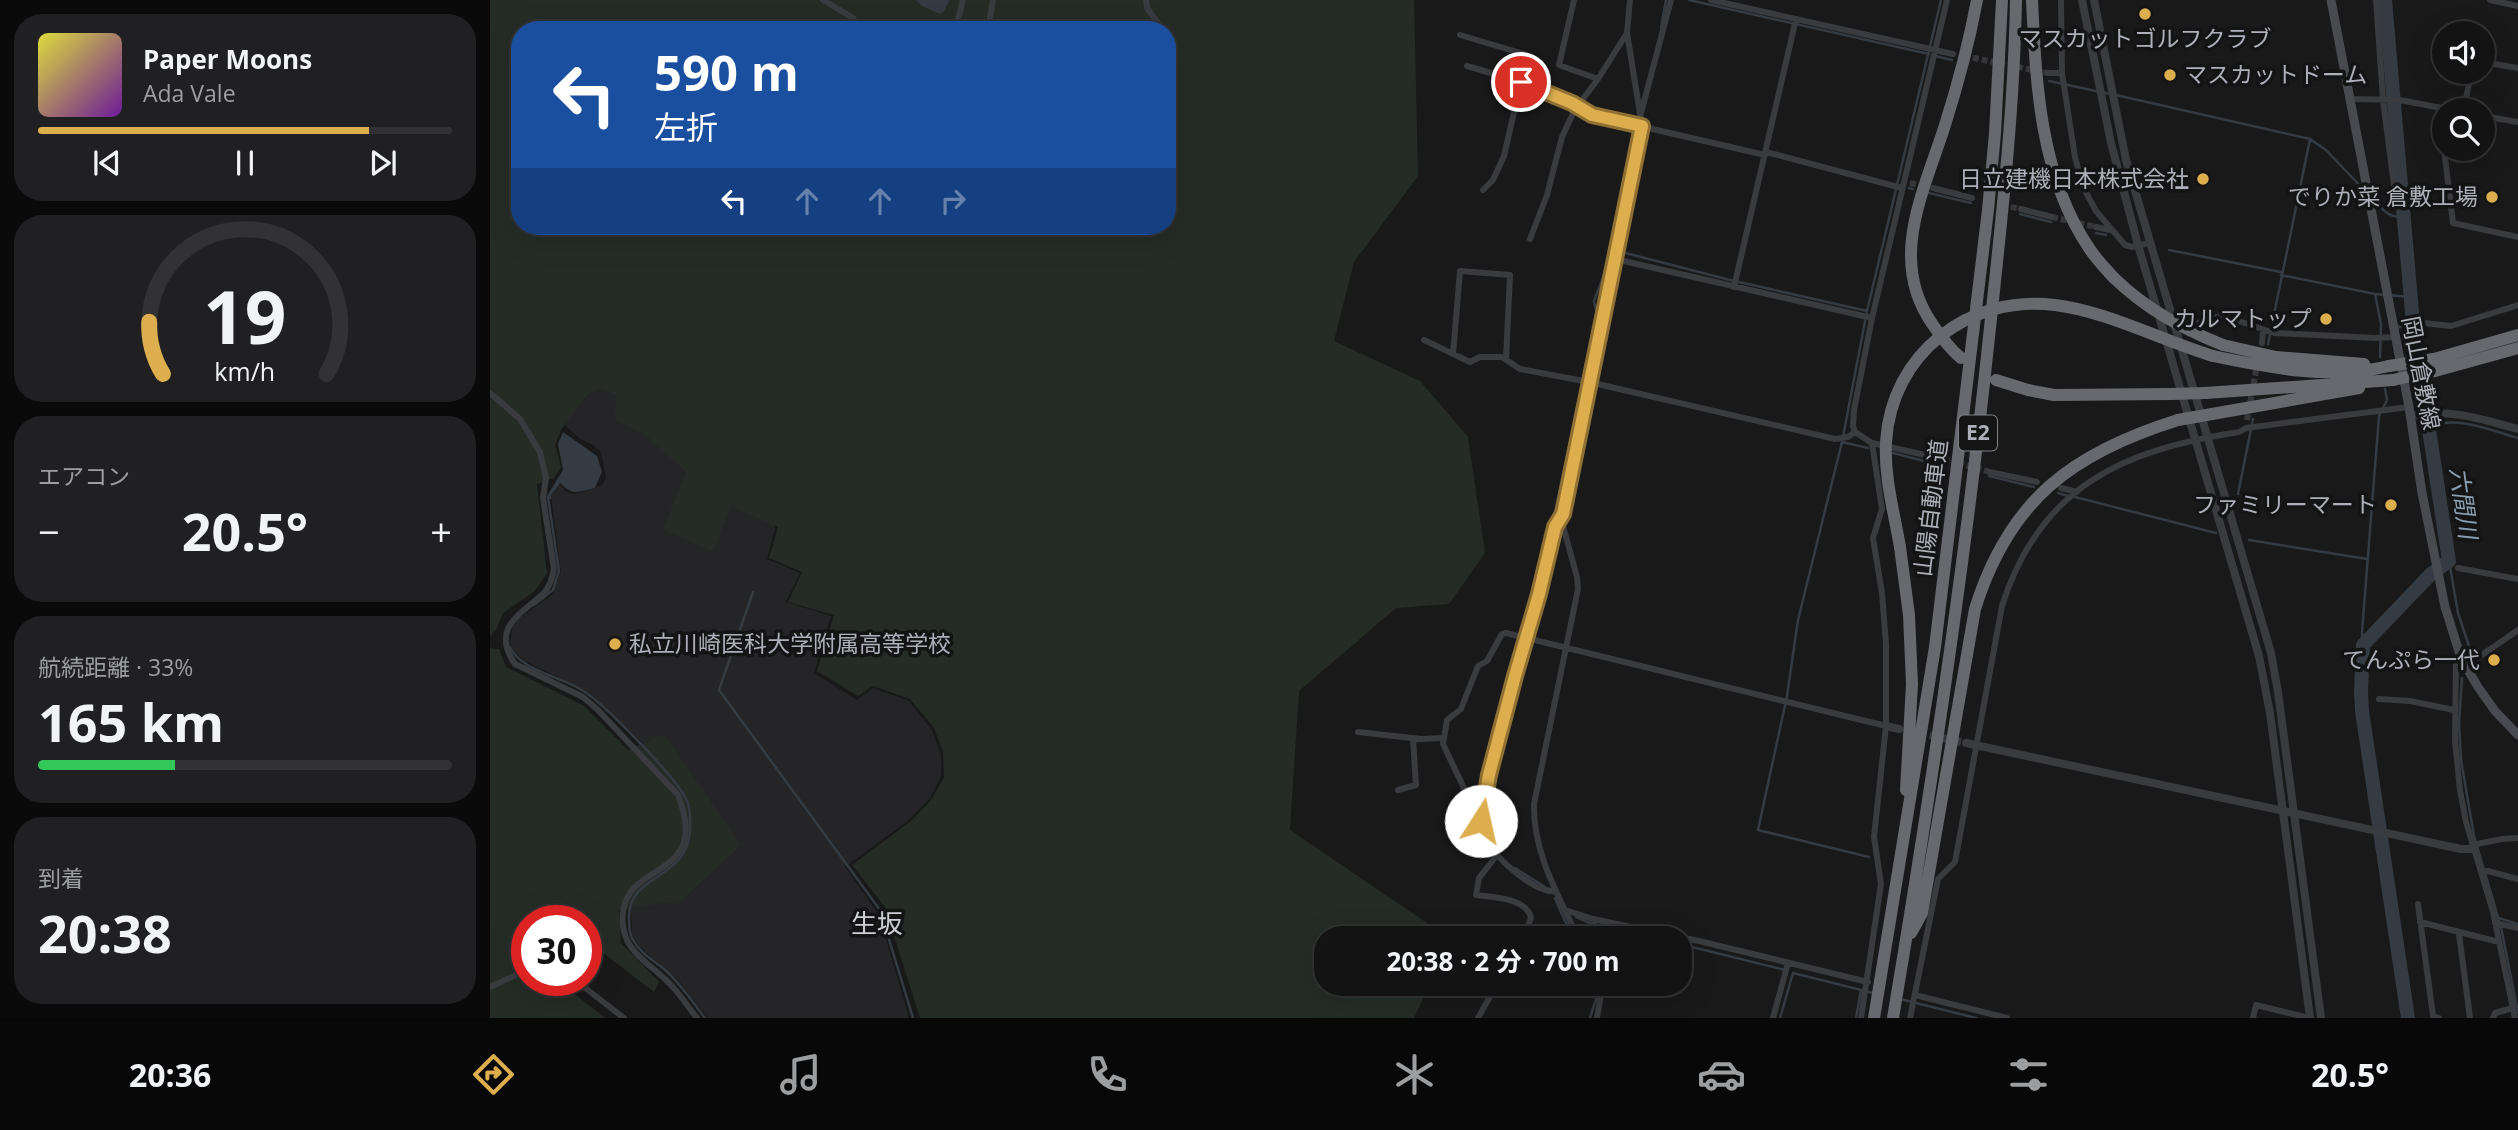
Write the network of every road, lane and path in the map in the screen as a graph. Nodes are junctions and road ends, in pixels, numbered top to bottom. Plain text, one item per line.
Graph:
1 (823, 0) edge
2 (963, 0) edge
3 (993, 0) edge
4 (1146, 0) edge
5 (1574, 0) edge
6 (1630, 0) edge
7 (1671, 0) edge
8 (1712, 0) edge
9 (1947, 0) edge
10 (1977, 0) edge
11 (2002, 0) edge
12 (2016, 0) edge
13 (2032, 0) edge
14 (2062, 0) edge
15 (2082, 0) edge
16 (2094, 0) edge
17 (2331, 0) edge
18 (2376, 0) edge
19 (2494, 0) edge
20 (2518, 6) edge
21 (855, 21) edge
22 (957, 21) edge
23 (991, 21) edge
24 (1156, 21) edge
25 (1795, 23) junction
26 (1627, 33) junction
27 (1460, 35) dead end
28 (1932, 52) junction
29 (1953, 54) tunnel mouth
30 (2495, 64) edge
31 (1467, 66) dead end
32 (2518, 68) edge
33 (2048, 73) tunnel mouth
34 (1598, 79) junction
35 (2062, 80) junction
36 (1521, 82) junction
37 (2349, 99) junction
38 (2385, 100) junction
39 (1578, 107) junction
40 (2432, 107) edge
41 (1641, 113) junction
42 (2495, 118) edge
43 (2518, 122) edge
44 (1642, 126) junction
45 (1765, 153) junction
46 (2445, 161) edge
47 (1902, 185) junction
48 (1933, 188) tunnel mouth
49 (1483, 190) dead end
50 (1972, 198) dead end
51 (2394, 205) dead end
52 (2021, 209) tunnel mouth
53 (2052, 217) tunnel mouth
54 (2096, 227) tunnel mouth
55 (2110, 230) junction
56 (2518, 237) edge
57 (1530, 239) dead end
58 (2149, 243) junction
59 (2138, 245) junction
60 (1616, 254) junction
61 (1735, 283) junction
62 (2518, 305) edge
63 (2172, 315) junction
64 (1868, 317) junction
65 (2393, 326) junction
66 (2264, 331) junction
67 (2518, 335) edge
68 (2395, 337) junction
69 (1423, 340) dead end
70 (2262, 343) dead end
71 (2518, 348) edge
72 (1453, 354) junction
73 (1961, 358) dead end
74 (1506, 360) junction
75 (2434, 365) junction
76 (2389, 366) junction
77 (1996, 380) dead end
78 (2393, 380) junction
79 (1585, 381) junction
80 (490, 393) edge
81 (2412, 413) junction
82 (2518, 429) edge
83 (1855, 432) junction
84 (2208, 437) junction
85 (2195, 439) junction
86 (1872, 443) junction
87 (1947, 460) dead end
88 (1990, 472) tunnel mouth
89 (2037, 482) dead end
90 (2061, 488) dead end
91 (2074, 495) junction
92 (1563, 514) junction
93 (2458, 568) dead end
94 (2518, 579) edge
95 (2518, 630) edge
96 (1525, 637) junction
97 (1568, 648) junction
98 (2459, 651) junction
99 (2466, 666) junction
100 (2379, 699) dead end
101 (2454, 710) junction
102 (1886, 726) junction
103 (1899, 729) dead end
104 (1357, 732) dead end
105 (2518, 735) edge
106 (1413, 738) junction
107 (1443, 738) junction
108 (1966, 743) tunnel mouth
109 (1977, 745) junction
110 (1398, 790) dead end
111 (2283, 812) junction
112 (2295, 815) junction
113 (1479, 817) junction
114 (2518, 838) edge
115 (2475, 846) junction
116 (1498, 852) junction
117 (1902, 860) junction
118 (1924, 864) junction
119 (2484, 871) junction
120 (2518, 878) edge
121 (1556, 891) junction
122 (2418, 904) dead end
123 (1565, 910) junction
124 (2420, 922) junction
125 (2498, 923) junction
126 (1528, 926) edge
127 (1572, 926) edge
128 (2518, 928) edge
129 (2459, 934) junction
130 (2498, 942) junction
131 (1787, 968) junction
132 (511, 977) edge
133 (1867, 984) junction
134 (490, 987) edge
135 (596, 996) edge
136 (1490, 996) edge
137 (1601, 996) edge
138 (1914, 997) junction
139 (2513, 1008) junction
140 (624, 1018) edge
141 (697, 1018) edge
142 (1478, 1018) edge
143 (1597, 1018) edge
144 (1773, 1018) edge
145 (1861, 1018) edge
146 (1874, 1018) edge
147 (1893, 1018) edge
148 (1910, 1018) edge
149 (2007, 1018) edge
150 (2253, 1018) edge
151 (2309, 1018) edge
152 (2321, 1018) edge
153 (2439, 1018) edge
154 (2470, 1018) edge
155 (2493, 1018) edge
156 (2516, 1018) edge

1 - 21 street
2 - 22 street
3 - 23 street
4 - 24 street
5 - 34 street
6 - 26 street
7 - 41 street
8 - 25 street
9 - 28 street
10 - 73 highway
11 - 117 highway, 山陽自動車道 / E2
12 - 118 highway, 山陽自動車道 / E2
13 - 76 highway, bridge
14 - 35 street
15 - 59 street
16 - 58 street
17 - 37 main road, 岡山倉敷線
18 - 38 street
19 - 20 street
25 - 28 street
25 - 45 street
26 - 34 street
26 - 41 street
27 - 36 street
28 - 29 street
28 - 47 street
30 - 32 street
31 - 36 street
33 - 35 street
34 - 39 street
35 - 55 street
36 - 39 street
36 - 49 street
37 - 38 street
37 - 65 main road, 岡山倉敷線
38 - 40 street
38 - 51 street
39 - 44 street
39 - 57 street
41 - 44 street
42 - 43 street
44 - 45 street
44 - 60 street
45 - 47 street
45 - 61 street
46 - 56 street
47 - 64 street
48 - 50 street
52 - 53 street
54 - 55 street
55 - 59 street
58 - 59 street
58 - 63 street
59 - 85 street
60 - 61 street
60 - 79 street
61 - 64 street
62 - 65 street
63 - 66 street
63 - 84 street
64 - 83 street
65 - 68 main road, 岡山倉敷線
66 - 68 street
66 - 70 street
67 - 75 highway
68 - 81 main road, 岡山倉敷線
69 - 72 street
71 - 75 highway
72 - 74 street
72 - 74 street
74 - 79 street
75 - 76 highway, bridge
75 - 78 highway, bridge
76 - 117 highway, bridge
77 - 78 highway, bridge
78 - 118 highway, bridge
79 - 83 street
79 - 92 street
80 - 141 street
81 - 82 street
81 - 84 street
81 - 98 main road, 岡山倉敷線
83 - 86 street
84 - 85 street
84 - 112 street
85 - 91 street
85 - 111 street
86 - 87 street
86 - 102 street
88 - 89 street
90 - 91 street
91 - 109 street
92 - 96 street
92 - 97 street
93 - 94 street
95 - 99 street
96 - 97 street
96 - 107 street
96 - 113 street
97 - 102 street
97 - 121 street
98 - 99 main road, 岡山倉敷線
98 - 101 street
99 - 105 main road, 岡山倉敷線
100 - 101 street
101 - 115 street
102 - 103 street
102 - 133 street
104 - 106 street
106 - 107 street
106 - 110 street
107 - 113 street
108 - 109 street
109 - 111 street
109 - 138 street
111 - 112 street
111 - 151 street
112 - 115 street
112 - 152 street
113 - 116 street
114 - 115 street
115 - 119 street
116 - 121 street
116 - 126 street
117 - 146 highway, 山陽自動車道 / E2
118 - 147 highway, 山陽自動車道 / E2
119 - 120 street
119 - 125 street
121 - 123 street
122 - 124 street
123 - 127 street
123 - 131 street
124 - 129 street
124 - 153 street
125 - 128 street
125 - 130 street
129 - 130 street
129 - 154 street
130 - 139 street
131 - 133 street
131 - 144 street
132 - 134 street
133 - 145 street
135 - 140 street
136 - 142 street
137 - 143 street
138 - 148 street
138 - 149 street
139 - 155 street
139 - 156 street
150 - 151 street

